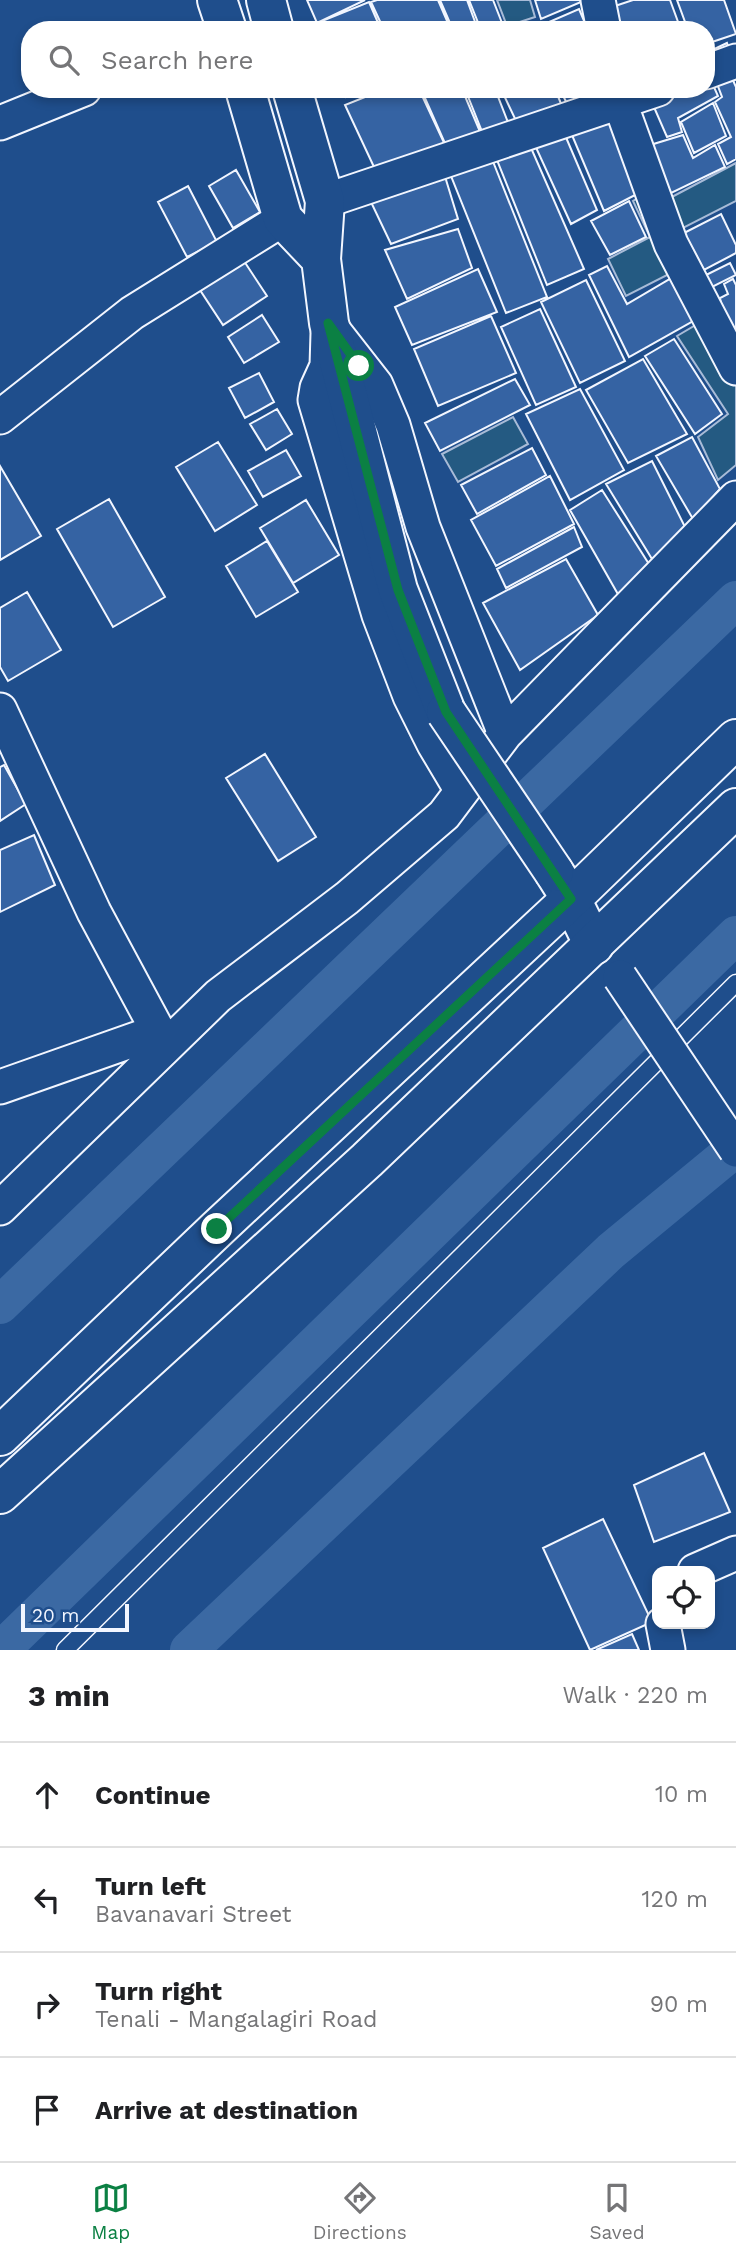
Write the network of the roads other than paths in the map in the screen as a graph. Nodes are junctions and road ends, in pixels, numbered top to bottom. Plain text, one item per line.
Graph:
1 (217, 0) edge
2 (266, 0) edge
3 (598, 0) edge
4 (224, 21) edge
5 (272, 21) edge
6 (602, 21) edge
7 (736, 61) edge
8 (715, 69) edge
9 (62, 98) edge
10 (247, 98) edge
11 (295, 98) edge
12 (612, 98) edge
13 (619, 98) edge
14 (0, 123) edge
15 (324, 201) junction
16 (283, 219) junction
17 (321, 258) junction
18 (328, 323) junction
19 (736, 368) edge
20 (0, 417) edge
21 (736, 498) edge
22 (3, 722) edge
23 (505, 734) junction
24 (736, 738) edge
25 (462, 791) junction
26 (736, 808) edge
27 (562, 886) junction
28 (594, 945) junction
29 (736, 983) edge
30 (163, 1038) junction
31 (0, 1087) edge
32 (736, 1150) edge
33 (0, 1208) edge
34 (0, 1436) edge
35 (0, 1494) edge
36 (736, 1553) edge
37 (706, 1566) edge
38 (664, 1629) edge
39 (65, 1650) edge
40 (668, 1650) edge

1 - 4 main road
2 - 5 main road
3 - 6 street
7 - 8 street
9 - 14 street
10 - 16 main road
11 - 15 main road
12 - 15 street
13 - 19 street
15 - 17 main road
16 - 17 main road
16 - 20 street
17 - 18 main road
18 - 23 street
18 - 25 street
18 - 27 main road, bridge
21 - 23 street
22 - 30 street
23 - 25 street
24 - 27 main road
25 - 30 street
26 - 28 main road
27 - 28 main road
27 - 34 main road
28 - 32 street, bridge
28 - 35 main road
29 - 39 lane
30 - 31 street
30 - 33 street
36 - 37 street
38 - 40 street

